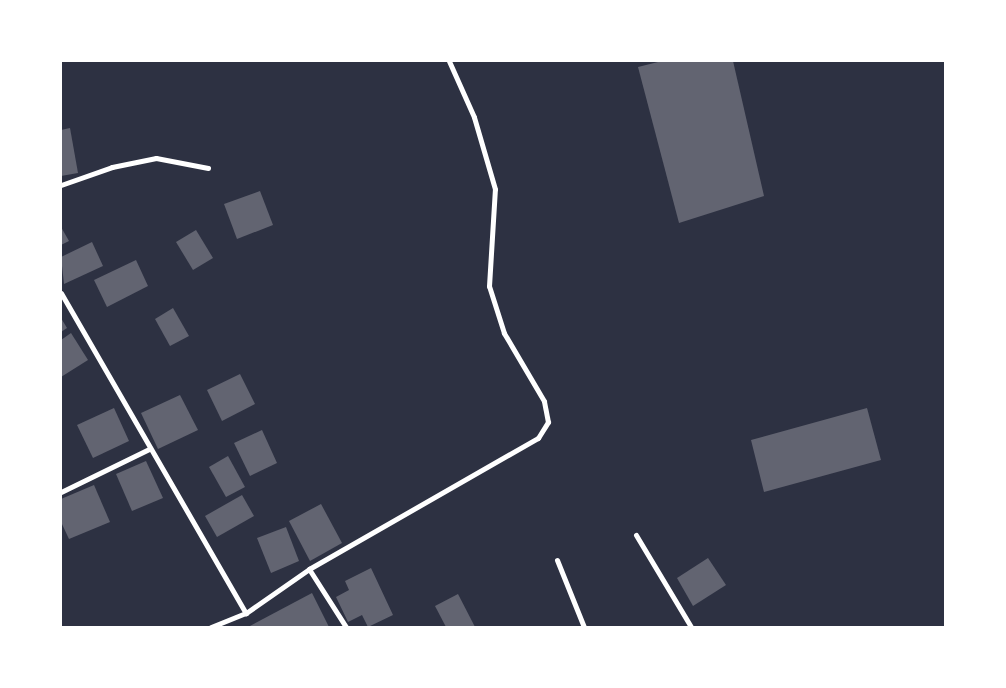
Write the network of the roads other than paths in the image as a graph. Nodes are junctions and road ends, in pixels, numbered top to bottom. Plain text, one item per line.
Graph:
1 (449, 61) edge
2 (208, 168) dead end
3 (61, 185) edge
4 (61, 293) edge
5 (149, 449) junction
6 (61, 492) edge
7 (636, 535) dead end
8 (557, 560) dead end
9 (309, 570) junction
10 (246, 613) junction
11 (213, 626) edge
12 (346, 627) edge
13 (584, 627) edge
14 (691, 627) edge

1 - 9 street
2 - 3 street
4 - 5 street
5 - 6 street
5 - 10 street
7 - 14 street
8 - 13 street
9 - 10 street
9 - 12 street
10 - 11 street

